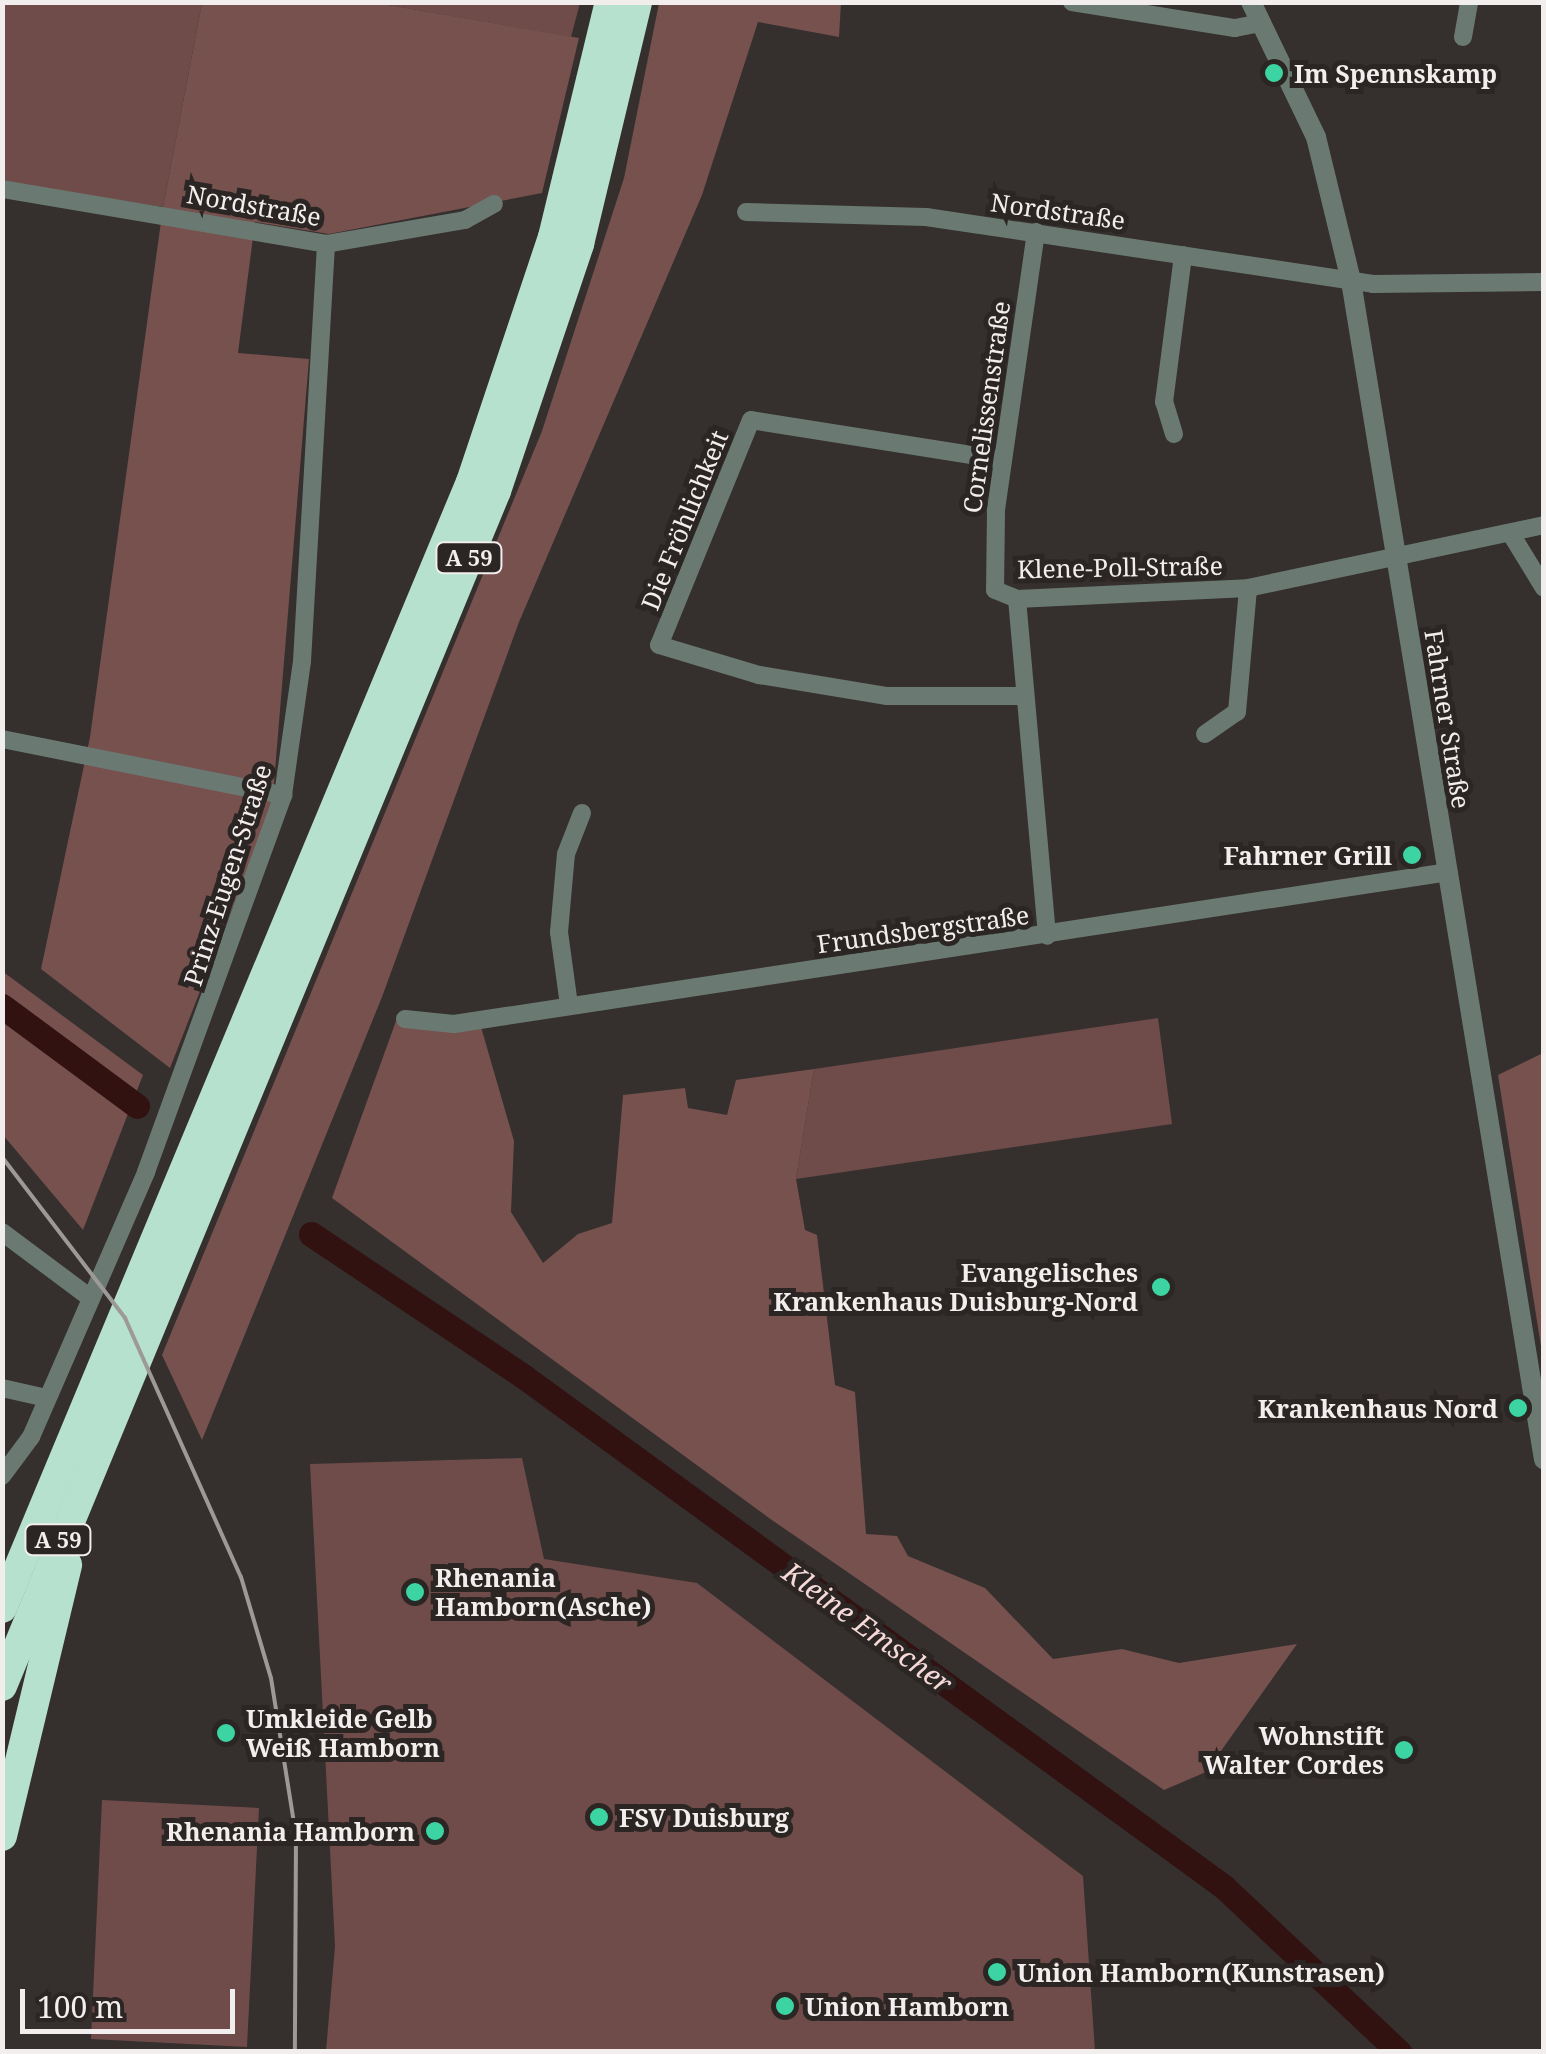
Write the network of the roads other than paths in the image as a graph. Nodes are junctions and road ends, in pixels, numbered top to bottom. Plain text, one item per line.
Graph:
1 (610, 2) edge
2 (638, 2) edge
3 (1072, 2) edge
4 (1251, 2) edge
5 (1469, 2) edge
6 (1260, 23) junction
7 (1463, 36) dead end
8 (2, 189) edge
9 (494, 204) dead end
10 (746, 212) dead end
11 (1036, 232) junction
12 (326, 244) junction
13 (1183, 255) junction
14 (1350, 281) junction
15 (1544, 282) edge
16 (1174, 434) dead end
17 (1003, 460) junction
18 (1544, 524) edge
19 (1511, 534) junction
20 (1397, 563) junction
21 (1248, 588) junction
22 (1544, 588) edge
23 (995, 590) joint
24 (1017, 599) junction
25 (1020, 696) junction
26 (1205, 734) dead end
27 (2, 739) edge
28 (283, 795) junction
29 (582, 813) dead end
30 (1448, 872) junction
31 (1047, 936) junction
32 (569, 1005) junction
33 (405, 1018) dead end
34 (2, 1232) edge
35 (88, 1296) junction
36 (102, 1367) junction
37 (2, 1388) edge
38 (120, 1396) junction
39 (42, 1397) junction
40 (1544, 1459) edge
41 (2, 1476) edge
42 (2, 1551) edge
43 (2, 1608) edge
44 (2, 1686) edge
45 (4, 1824) edge

1 - 36 highway, A 59
2 - 38 highway, A 59
3 - 6 street
4 - 6 street, Fahrner Straße
5 - 7 street
6 - 14 street, Fahrner Straße
8 - 12 street, Nordstraße
9 - 12 street, Nordstraße
10 - 11 street, Nordstraße
11 - 13 street, Nordstraße
11 - 17 street, Cornelissenstraße
12 - 28 street, Prinz-Eugen-Straße
13 - 14 street, Nordstraße
13 - 16 street
14 - 15 street, Nordstraße
14 - 20 street, Fahrner Straße
17 - 23 street, Cornelissenstraße
17 - 25 street, Die Fröhlichkeit
18 - 19 street, Klene-Poll-Straße
19 - 20 street, Klene-Poll-Straße
19 - 22 street
20 - 21 street, Klene-Poll-Straße
20 - 30 street, Fahrner Straße
21 - 24 street, Klene-Poll-Straße
21 - 26 street, Klene-Poll-Straße
23 - 24 street, Klene-Poll-Straße
24 - 25 street
25 - 31 street
27 - 28 street
28 - 35 street, Prinz-Eugen-Straße
29 - 32 street
30 - 31 street, Frundsbergstraße
30 - 40 street, Fahrner Straße
31 - 32 street, Frundsbergstraße
32 - 33 street, Frundsbergstraße
34 - 35 street
35 - 39 street, Prinz-Eugen-Straße
36 - 42 highway
36 - 43 highway, A 59
37 - 39 street
38 - 44 highway, A 59
38 - 45 highway
39 - 41 street, Prinz-Eugen-Straße

